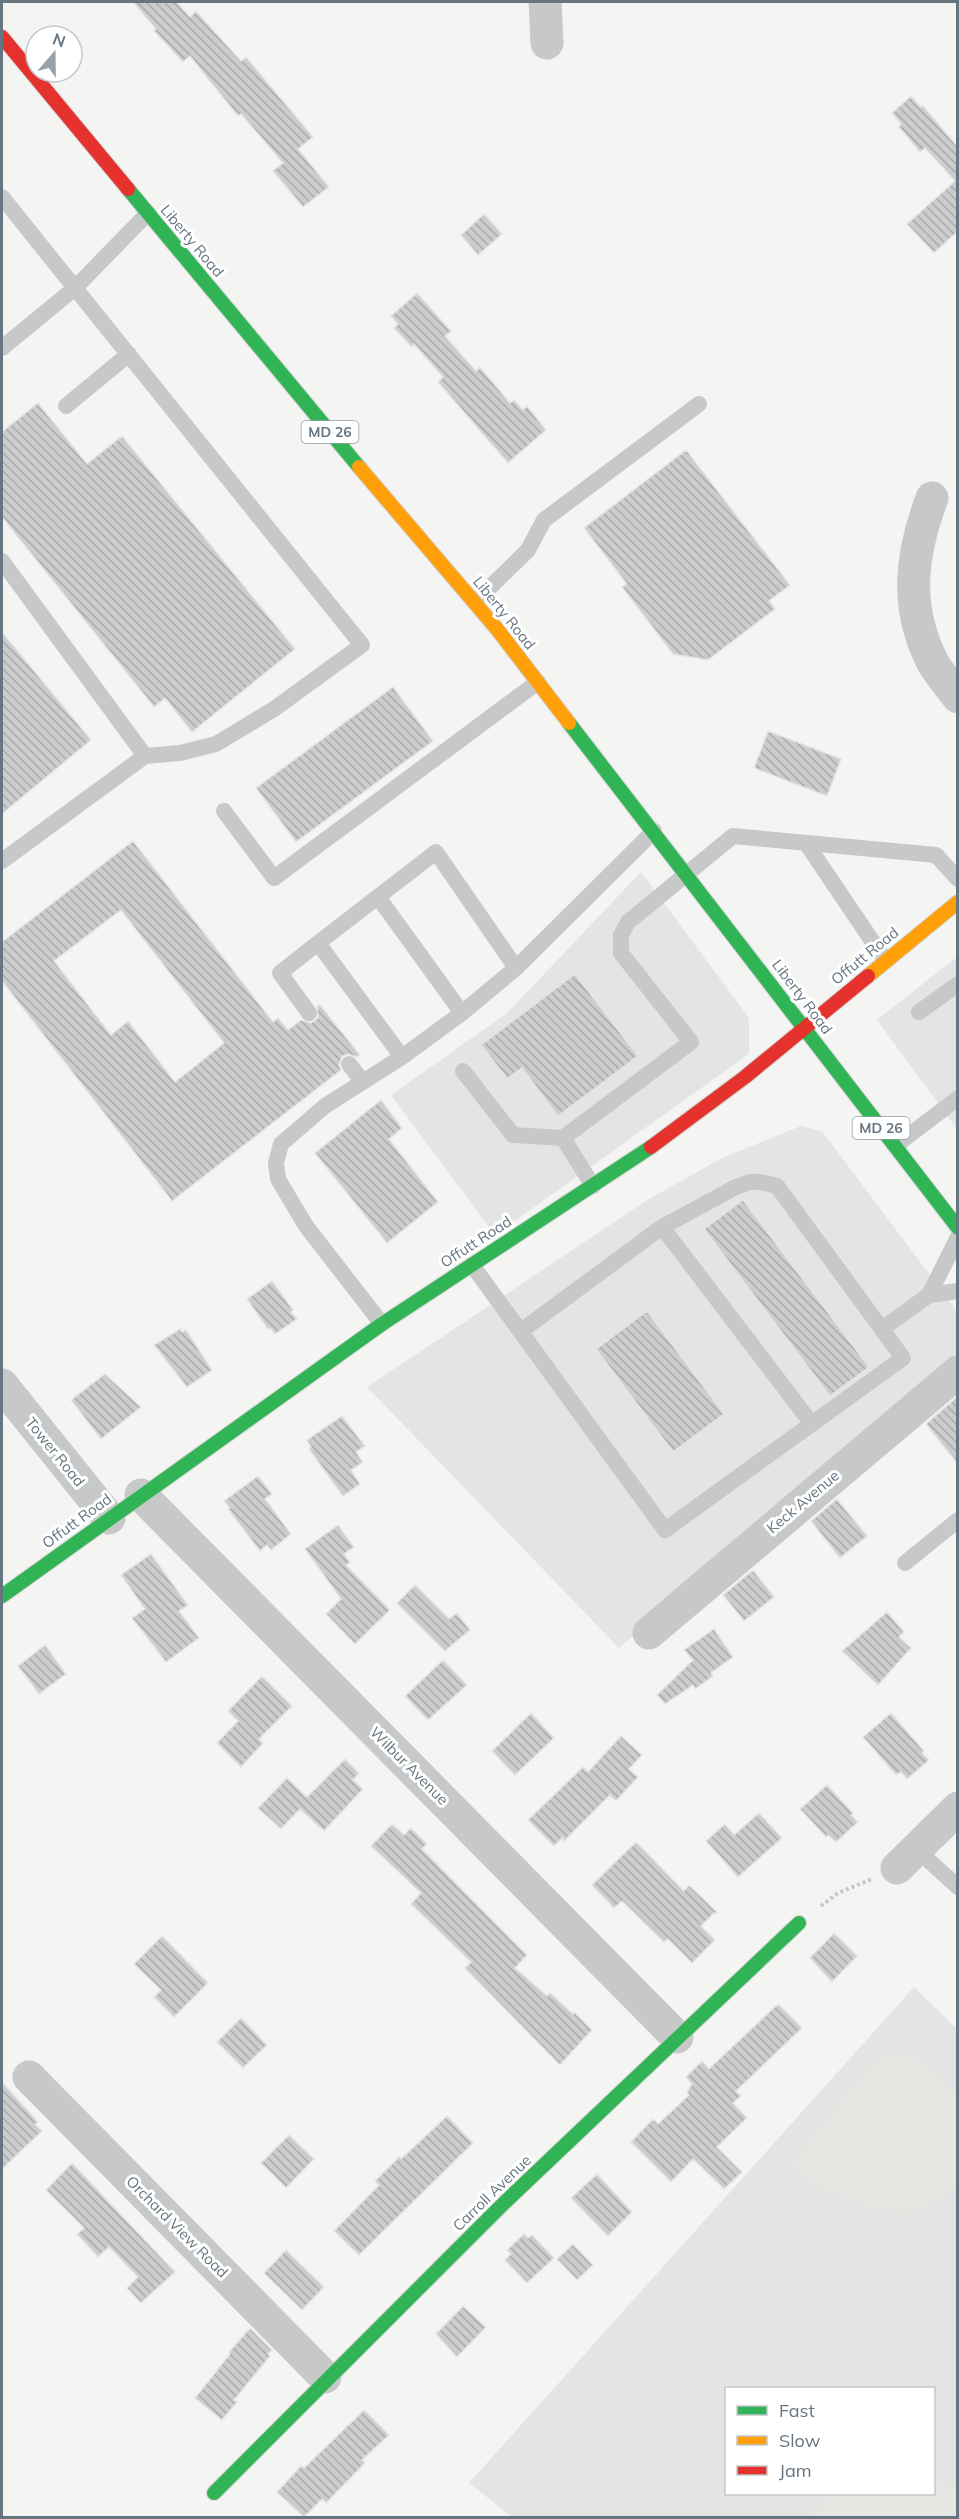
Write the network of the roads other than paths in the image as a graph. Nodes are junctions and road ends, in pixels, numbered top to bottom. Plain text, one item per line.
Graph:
1 (545, 2) edge
2 (2, 37) edge
3 (547, 43) dead end
4 (2, 197) edge
5 (147, 213) junction
6 (75, 288) junction
7 (2, 348) edge
8 (129, 354) junction
9 (699, 404) dead end
10 (66, 406) dead end
11 (932, 498) dead end
12 (2, 561) edge
13 (475, 602) junction
14 (538, 682) junction
15 (957, 697) edge
16 (145, 756) junction
17 (224, 811) dead end
18 (654, 831) junction
19 (806, 843) junction
20 (2, 861) edge
21 (686, 874) junction
22 (957, 879) edge
23 (378, 897) junction
24 (957, 902) edge
25 (318, 943) junction
26 (885, 960) junction
27 (516, 968) junction
28 (957, 984) edge
29 (919, 1012) dead end
30 (309, 1013) dead end
31 (462, 1013) junction
32 (804, 1027) junction
33 (402, 1057) junction
34 (349, 1064) dead end
35 (463, 1071) dead end
36 (363, 1082) junction
37 (957, 1098) edge
38 (563, 1138) junction
39 (895, 1146) junction
40 (593, 1186) junction
41 (662, 1227) junction
42 (957, 1228) edge
43 (957, 1237) edge
44 (472, 1265) junction
45 (957, 1291) edge
46 (929, 1295) junction
47 (382, 1324) junction
48 (882, 1329) junction
49 (521, 1331) junction
50 (957, 1372) edge
51 (2, 1385) edge
52 (812, 1424) junction
53 (141, 1496) junction
54 (109, 1518) junction
55 (957, 1520) edge
56 (905, 1563) dead end
57 (2, 1596) edge
58 (649, 1633) dead end
59 (957, 1808) edge
60 (907, 1859) joint
61 (957, 1887) edge
62 (799, 1923) road end
63 (678, 2037) junction
64 (29, 2077) dead end
65 (325, 2377) junction
66 (214, 2493) dead end

1 - 3 street
2 - 5 street, Liberty Road / MD 26
4 - 6 lane
5 - 6 lane
5 - 13 street, Liberty Road / MD 26
6 - 7 lane
6 - 8 lane
8 - 10 lane
8 - 16 lane
9 - 13 lane
11 - 15 street
12 - 16 lane
13 - 14 street, Liberty Road / MD 26
14 - 17 lane
14 - 18 street, Liberty Road / MD 26
16 - 20 lane
18 - 21 street, Liberty Road / MD 26
18 - 27 lane
19 - 21 lane
19 - 22 lane
19 - 26 lane
21 - 32 street, Liberty Road / MD 26
21 - 38 lane
23 - 25 lane
23 - 27 lane
23 - 31 lane
24 - 26 street, Offutt Road
25 - 30 lane
25 - 33 lane
26 - 32 street, Offutt Road
27 - 31 lane
28 - 29 lane
31 - 33 lane
32 - 39 street, Liberty Road / MD 26
32 - 40 street, Offutt Road
33 - 36 lane
34 - 36 lane
35 - 38 lane
36 - 47 lane
37 - 39 lane
38 - 40 lane
39 - 42 street, Liberty Road / MD 26
40 - 44 street, Offutt Road
41 - 48 lane
41 - 49 lane
41 - 52 lane
43 - 46 lane
44 - 47 street, Offutt Road
44 - 49 lane
45 - 46 lane
46 - 48 lane
47 - 53 street, Offutt Road
48 - 52 lane
49 - 52 lane
50 - 58 street, Keck Avenue
51 - 54 street, Tower Road
53 - 54 street, Offutt Road
53 - 63 street, Wilbur Avenue
54 - 57 street, Offutt Road
55 - 56 lane
59 - 60 street
60 - 61 lane
62 - 63 street, Carroll Avenue
63 - 65 street, Carroll Avenue
64 - 65 street, Orchard View Road
65 - 66 street, Carroll Avenue

